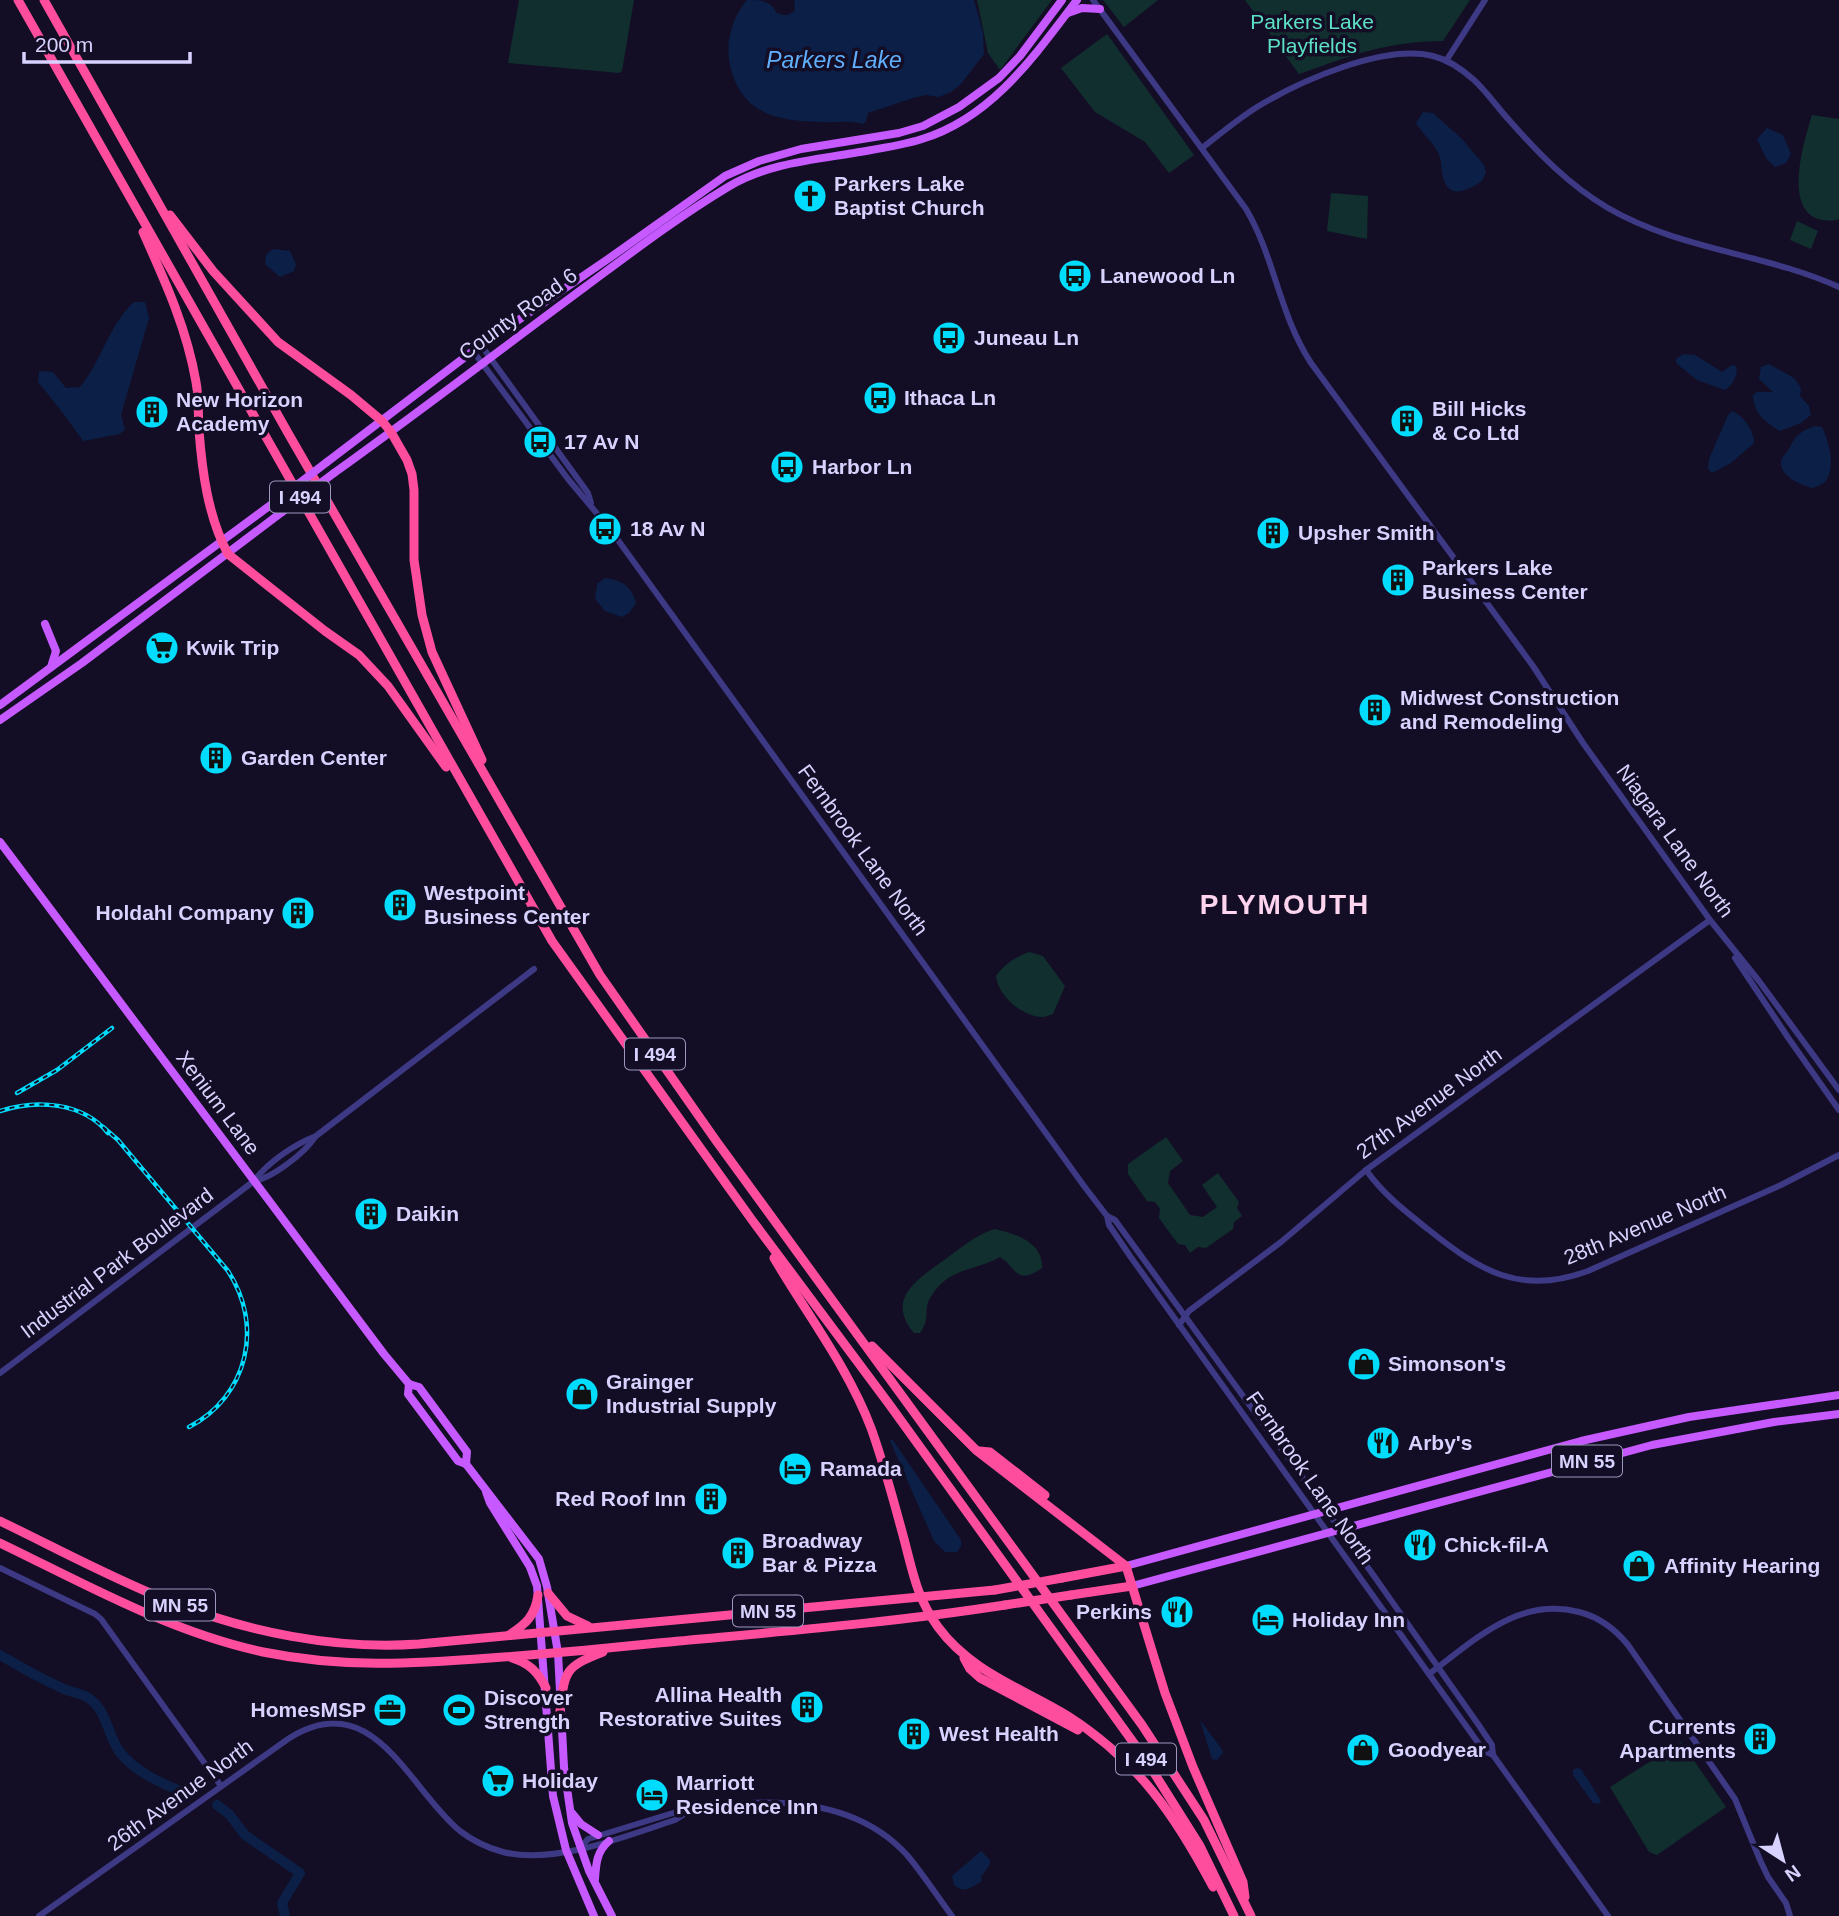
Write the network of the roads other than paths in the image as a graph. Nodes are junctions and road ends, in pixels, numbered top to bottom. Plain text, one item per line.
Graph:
1 (18, 0) edge
2 (44, 0) edge
3 (1062, 0) edge
4 (1077, 0) edge
5 (1093, 0) edge
6 (1485, 0) edge
7 (1100, 9) junction
8 (1066, 15) junction
9 (1446, 61) junction
10 (1202, 148) junction
11 (123, 186) junction
12 (157, 200) junction
13 (1839, 287) edge
14 (481, 345) junction
15 (473, 351) junction
16 (489, 356) junction
17 (481, 363) junction
18 (382, 421) junction
19 (391, 432) junction
20 (591, 505) junction
21 (222, 542) junction
22 (228, 554) junction
23 (45, 624) dead end
24 (49, 670) junction
25 (0, 705) edge
26 (0, 720) edge
27 (490, 785) junction
28 (475, 808) junction
29 (0, 842) edge
30 (1710, 920) junction
31 (1721, 935) junction
32 (534, 970) dead end
33 (1839, 1090) edge
34 (1839, 1110) edge
35 (1839, 1155) edge
36 (1366, 1170) junction
37 (254, 1181) junction
38 (1107, 1216) junction
39 (751, 1220) junction
40 (840, 1311) junction
41 (1185, 1316) junction
42 (1180, 1325) junction
43 (0, 1373) edge
44 (1839, 1395) edge
45 (1839, 1414) edge
46 (1328, 1512) junction
47 (1315, 1515) junction
48 (0, 1521) edge
49 (1340, 1529) junction
50 (1327, 1533) junction
51 (0, 1543) edge
52 (1126, 1566) junction
53 (0, 1568) edge
54 (1132, 1586) junction
55 (543, 1594) junction
56 (919, 1597) junction
57 (932, 1617) junction
58 (593, 1628) junction
59 (555, 1630) junction
60 (542, 1632) junction
61 (508, 1636) junction
62 (614, 1648) junction
63 (558, 1653) junction
64 (543, 1654) junction
65 (507, 1657) junction
66 (1439, 1667) junction
67 (1429, 1674) junction
68 (545, 1688) junction
69 (560, 1712) junction
70 (1493, 1755) junction
71 (221, 1786) junction
72 (569, 1808) junction
73 (686, 1813) junction
74 (598, 1835) junction
75 (609, 1841) junction
76 (580, 1847) junction
77 (566, 1850) junction
78 (594, 1882) junction
79 (1246, 1905) junction
80 (39, 1916) edge
81 (594, 1916) edge
82 (612, 1916) edge
83 (952, 1916) edge
84 (1229, 1916) edge
85 (1234, 1916) edge
86 (1251, 1916) edge
87 (1608, 1916) edge
88 (1790, 1916) edge

1 - 11 highway, I 494
2 - 12 highway, I 494
3 - 14 main road, County Road 6
4 - 8 main road, County Road 6
5 - 7 street
6 - 9 street
7 - 8 main road
7 - 10 street
8 - 16 main road, County Road 6
9 - 10 street
9 - 13 street
10 - 30 street, Niagara Lane North
11 - 21 highway
11 - 28 highway, I 494
12 - 18 highway
12 - 27 highway, I 494
14 - 15 main road, County Road 6
14 - 16 street, Fernbrook Lane North
15 - 17 street, Fernbrook Lane North
15 - 18 main road, County Road 6
16 - 17 main road, County Road 6
16 - 20 street, Fernbrook Lane North
17 - 19 main road, County Road 6
17 - 20 street, Fernbrook Lane North
18 - 19 highway
18 - 21 main road, County Road 6, bridge
19 - 22 main road, County Road 6, bridge
19 - 27 highway
20 - 38 street, Fernbrook Lane North
21 - 22 highway
21 - 24 main road, County Road 6
22 - 26 main road, County Road 6
22 - 28 highway
23 - 24 main road
24 - 25 main road, County Road 6
27 - 40 highway, I 494
28 - 39 highway, I 494
29 - 37 main road, Xenium Lane
30 - 31 street, Niagara Lane North
30 - 36 street, 27th Avenue North
31 - 33 street, Niagara Lane North
31 - 34 street, Niagara Lane North
32 - 37 street, Industrial Park Boulevard
35 - 36 street, 28th Avenue North
36 - 41 street, 27th Avenue North
37 - 43 street, Industrial Park Boulevard
37 - 55 main road, Xenium Lane
38 - 41 street, Fernbrook Lane North
38 - 42 street, Fernbrook Lane North
39 - 56 highway
39 - 85 highway, I 494
40 - 52 highway
40 - 79 highway, I 494
41 - 42 street, 27th Avenue North
41 - 46 street, Fernbrook Lane North
42 - 47 street, Fernbrook Lane North
44 - 46 main road, MN 55
45 - 49 main road, MN 55
46 - 47 main road, MN 55
46 - 49 street, Fernbrook Lane North
47 - 50 street, Fernbrook Lane North
47 - 52 main road, MN 55
48 - 61 highway, MN 55
49 - 50 main road, MN 55
49 - 66 street, Fernbrook Lane North
50 - 54 main road, MN 55
50 - 67 street, Fernbrook Lane North
51 - 65 highway, MN 55
52 - 54 highway
52 - 56 highway, MN 55, bridge
53 - 71 street
54 - 57 highway, MN 55, bridge
54 - 79 highway
55 - 58 highway
55 - 59 main road, Xenium Lane
55 - 60 main road, Xenium Lane
55 - 61 highway
56 - 57 highway
56 - 58 highway, MN 55
57 - 62 highway, MN 55
57 - 84 highway
58 - 59 highway, MN 55
59 - 60 highway, MN 55
59 - 63 main road, Xenium Lane
60 - 61 highway, MN 55
60 - 64 main road, Xenium Lane
62 - 63 highway, MN 55
62 - 69 highway
63 - 64 highway, MN 55
63 - 69 main road, Xenium Lane
64 - 65 highway, MN 55
64 - 68 main road, Xenium Lane
65 - 68 highway
66 - 67 street
66 - 70 street, Fernbrook Lane North
66 - 88 street
67 - 70 street, Fernbrook Lane North
68 - 77 main road, Xenium Lane
69 - 72 main road, Xenium Lane
70 - 87 street, Fernbrook Lane North
71 - 77 street, 26th Avenue North
71 - 80 street, 26th Avenue North
72 - 74 main road
72 - 76 main road, Xenium Lane
73 - 74 street
73 - 75 street
73 - 83 street
74 - 76 street
75 - 76 street
75 - 78 main road
76 - 77 street
76 - 78 main road, Xenium Lane
77 - 81 main road, Xenium Lane
78 - 82 main road, Xenium Lane
79 - 86 highway, I 494

